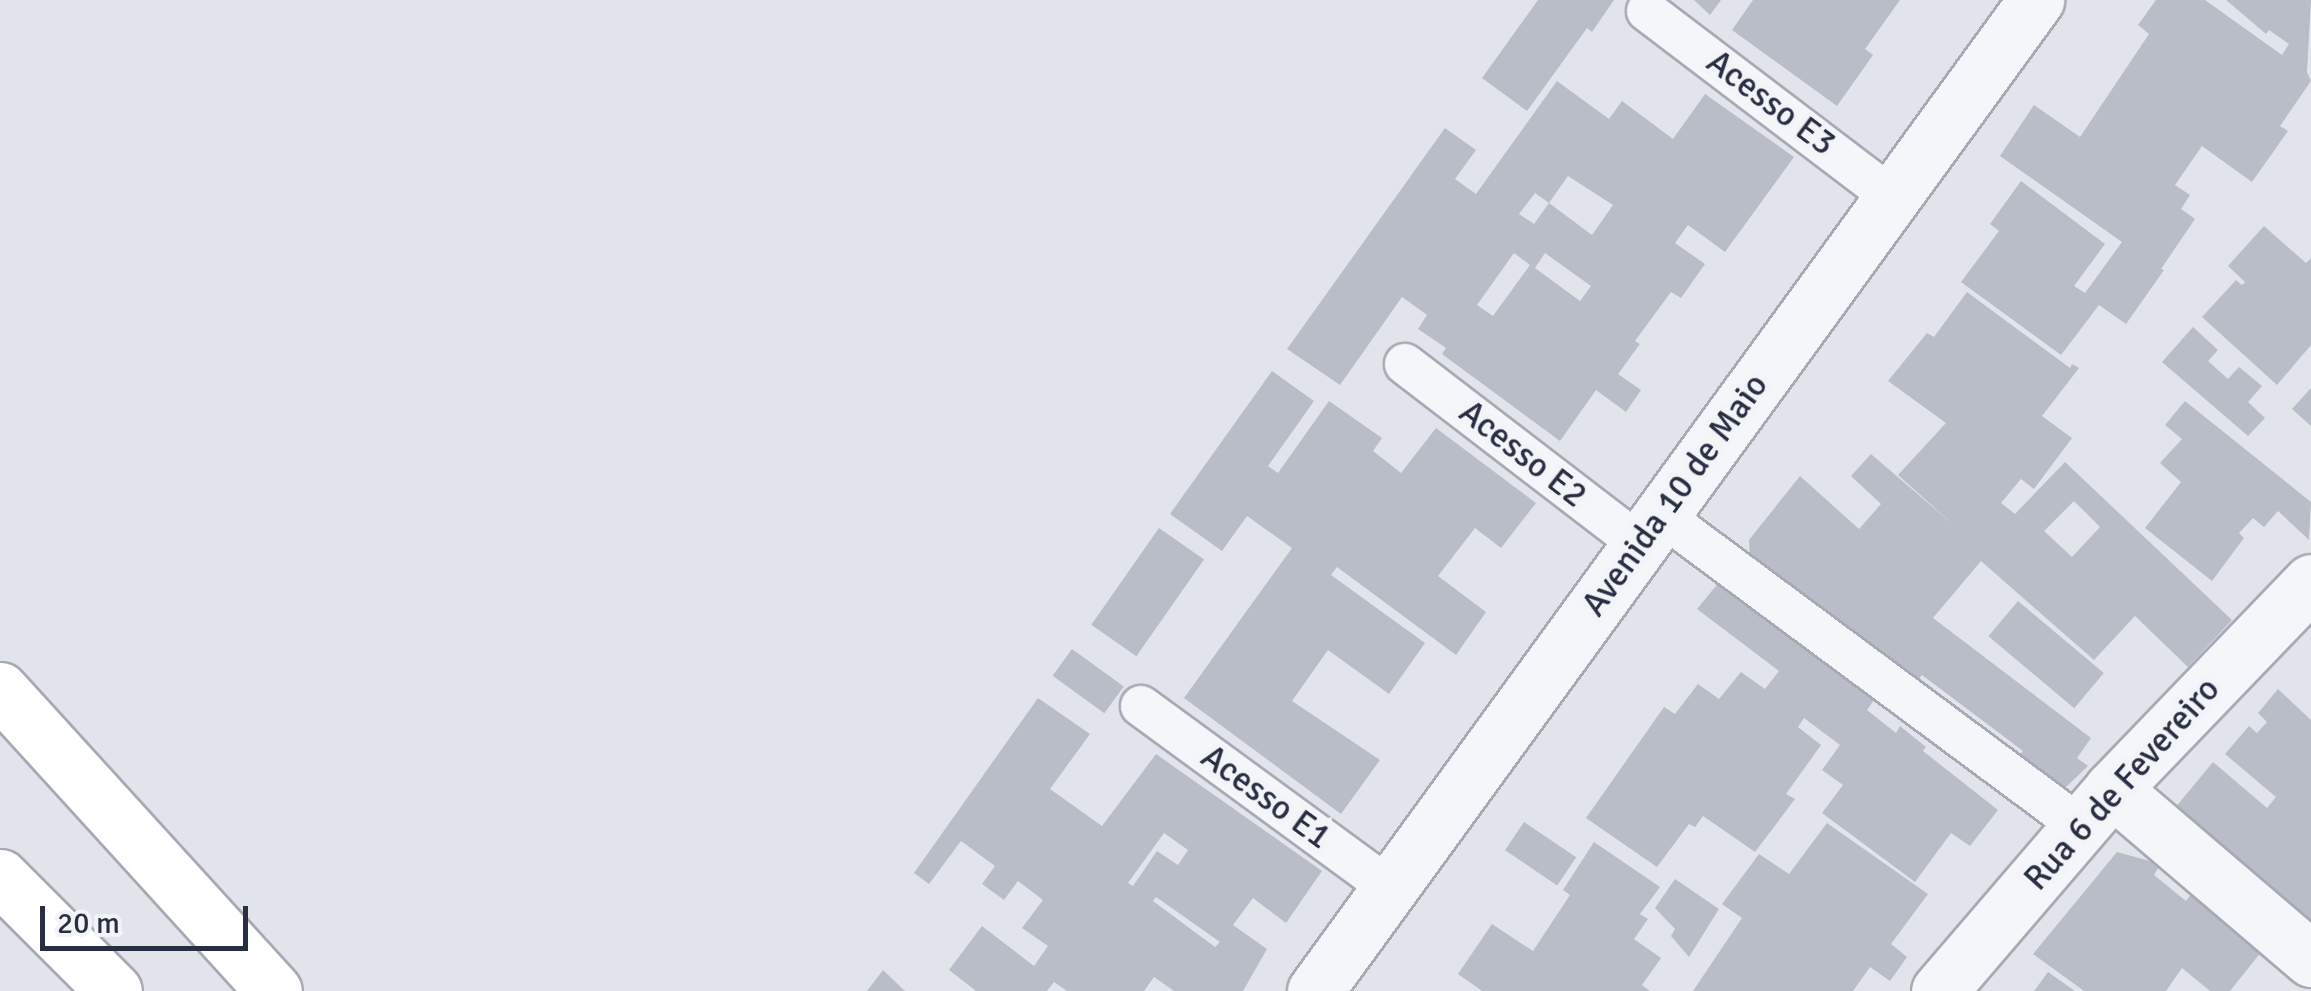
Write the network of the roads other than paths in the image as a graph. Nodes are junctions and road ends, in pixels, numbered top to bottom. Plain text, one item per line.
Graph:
1 (2036, 0) edge
2 (1648, 11) dead end
3 (1892, 196) junction
4 (1405, 364) dead end
5 (1650, 530) junction
6 (2311, 582) edge
7 (0, 690) edge
8 (1140, 706) dead end
9 (2096, 808) junction
10 (0, 877) edge
11 (1390, 888) junction
12 (2311, 958) edge
13 (114, 991) edge
14 (274, 991) edge
15 (1315, 991) edge
16 (1939, 991) edge

1 - 3 street, Avenida 10 de Maio
2 - 3 lane, Acesso E3
3 - 5 street, Avenida 10 de Maio
4 - 5 lane, Acesso E2
5 - 9 lane, Acesso E2
5 - 11 street, Avenida 10 de Maio
6 - 9 street, Rua 6 de Fevereiro
7 - 14 main road
8 - 11 lane, Acesso E1
9 - 12 street
9 - 16 street, Rua 6 de Fevereiro
10 - 13 main road
11 - 15 street, Avenida 10 de Maio

